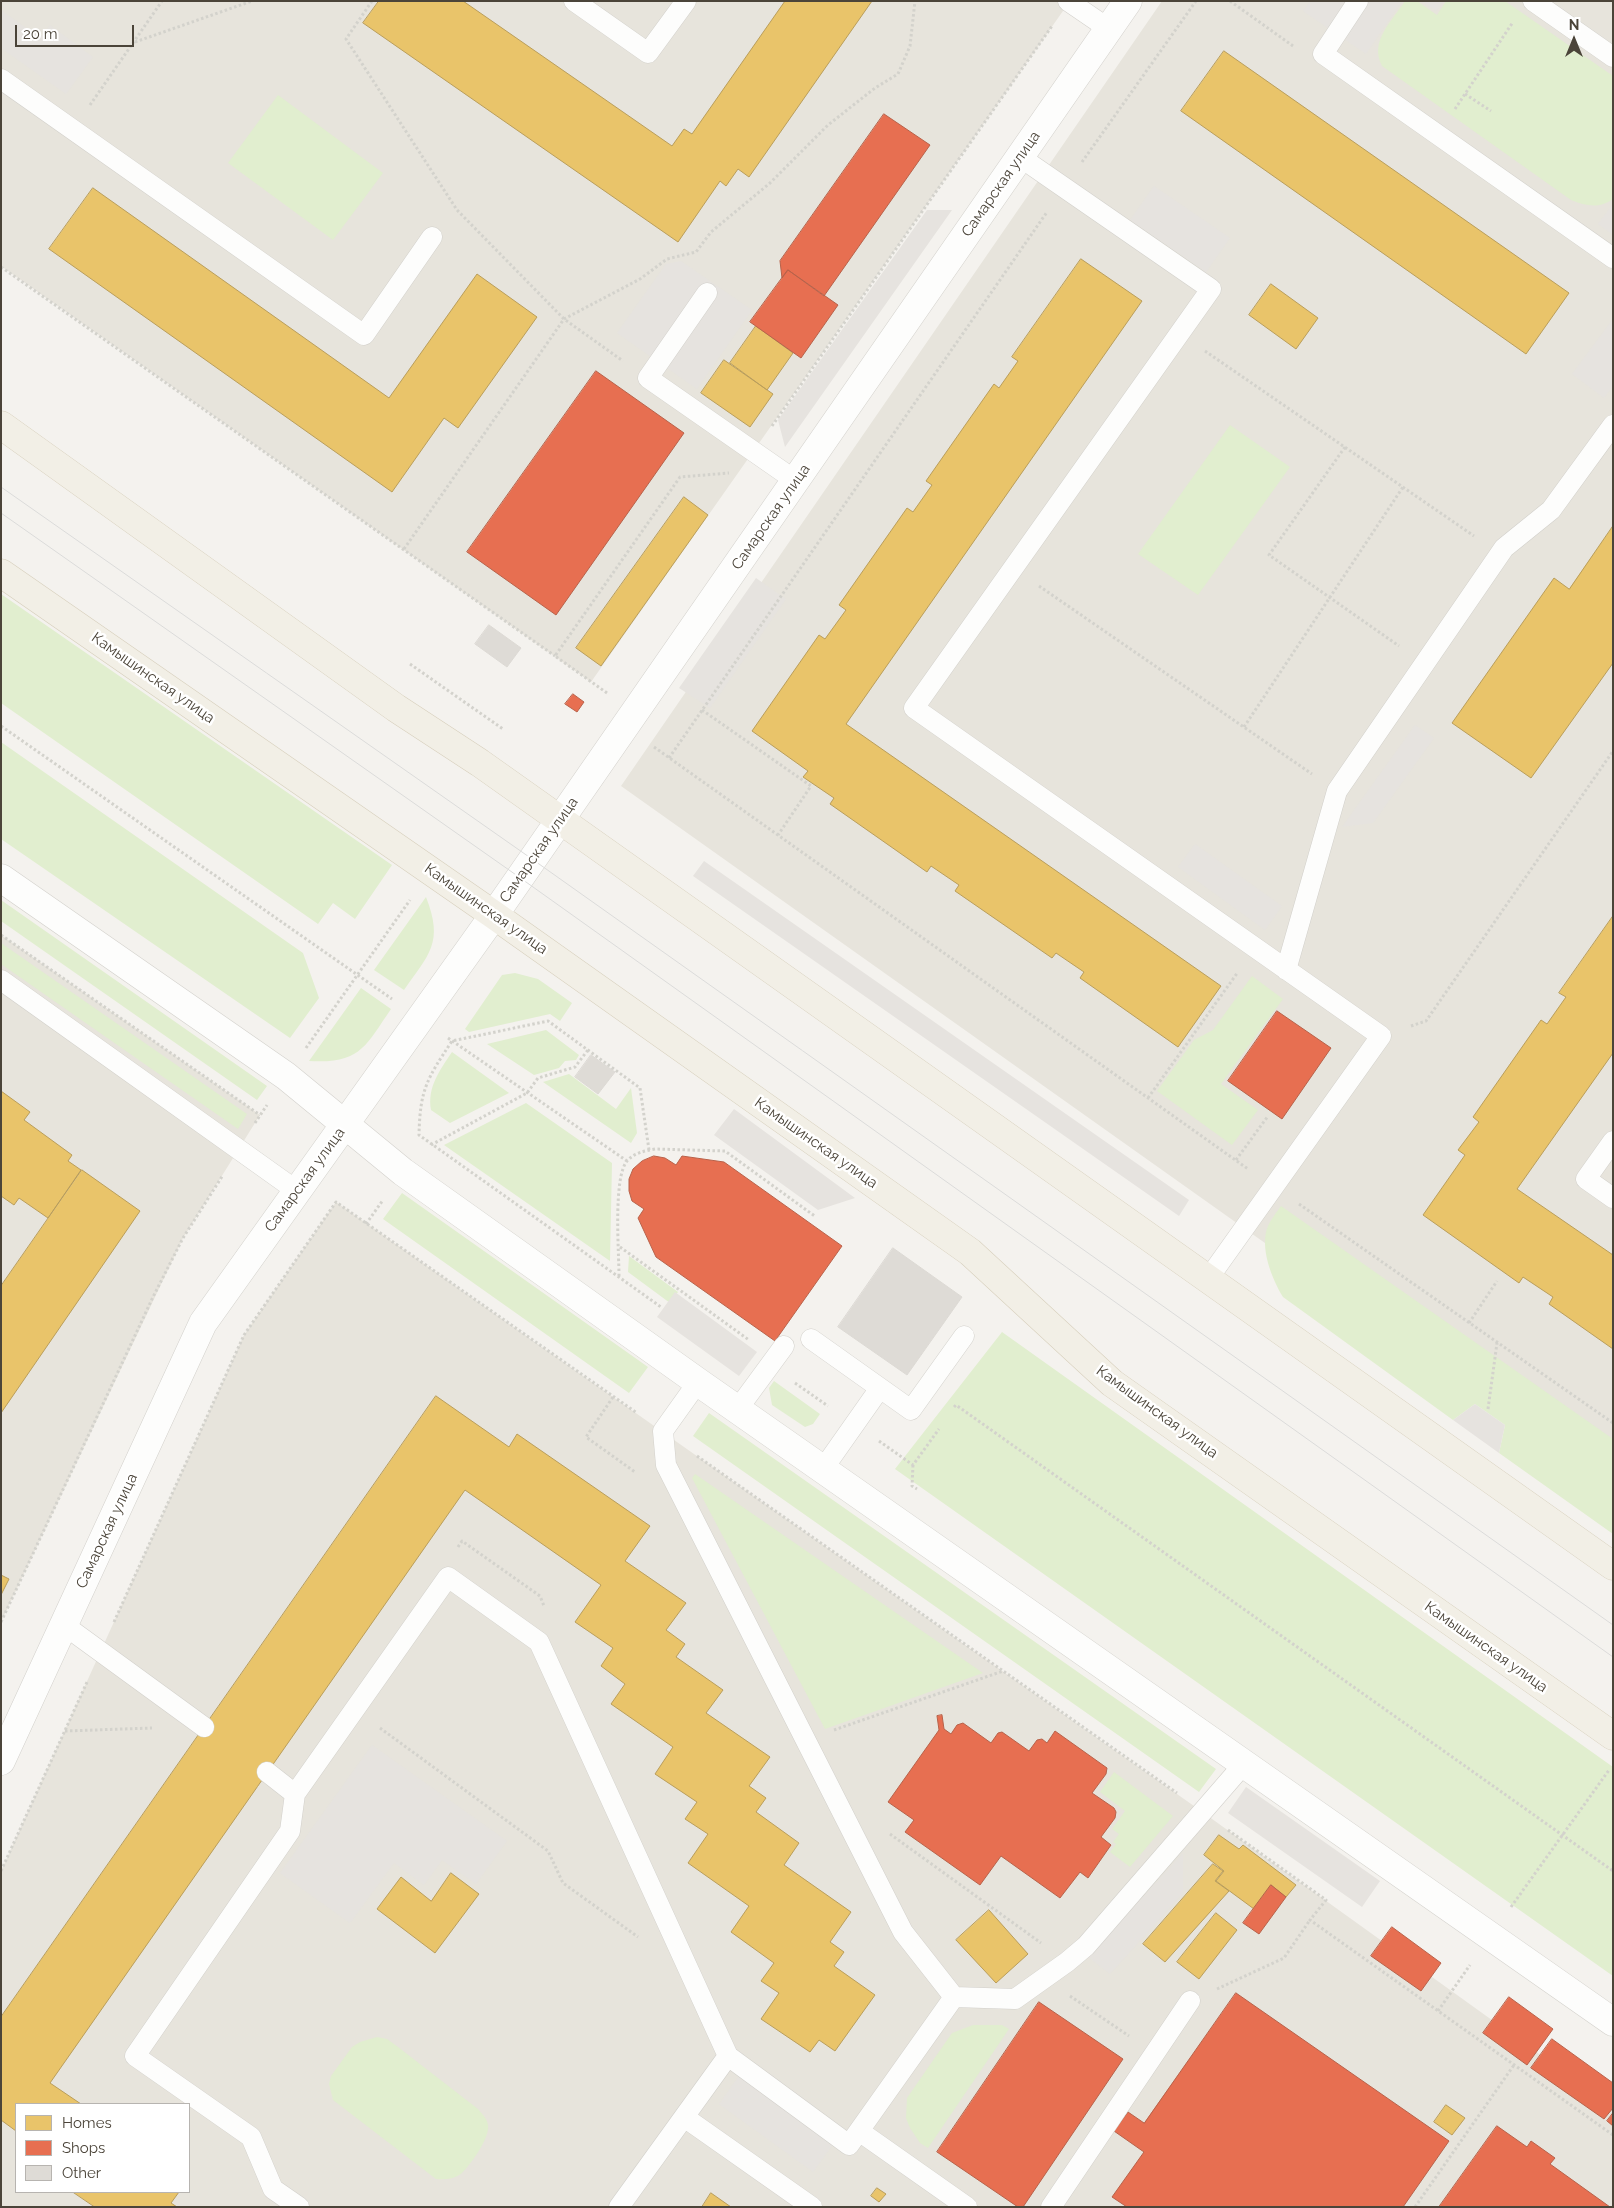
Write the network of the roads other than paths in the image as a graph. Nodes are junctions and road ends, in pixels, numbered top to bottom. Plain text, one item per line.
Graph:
1 (574, 1) edge
2 (686, 1) edge
3 (1128, 1) edge
4 (1358, 1) edge
5 (1534, 1) edge
6 (1069, 2) edge
7 (1108, 29) junction
8 (1613, 57) edge
9 (3, 84) edge
10 (1020, 157) junction
11 (432, 237) dead end
12 (1613, 258) edge
13 (707, 293) dead end
14 (1, 425) edge
15 (1613, 425) edge
16 (796, 481) junction
17 (1, 573) edge
18 (560, 820) junction
19 (1, 878) edge
20 (494, 914) junction
21 (1286, 970) junction
22 (1, 980) edge
23 (345, 1124) junction
24 (1613, 1141) edge
25 (296, 1191) junction
26 (1613, 1198) edge
27 (1208, 1279) junction
28 (964, 1336) dead end
29 (811, 1338) dead end
30 (776, 1357) road end
31 (698, 1382) junction
32 (880, 1388) junction
33 (737, 1410) junction
34 (823, 1469) junction
35 (1613, 1566) edge
36 (64, 1624) junction
37 (204, 1727) road end
38 (1613, 1736) edge
39 (1, 1762) edge
40 (1243, 1765) junction
41 (267, 1772) dead end
42 (295, 1794) junction
43 (954, 1997) junction
44 (1190, 2001) road end
45 (1613, 2022) edge
46 (728, 2056) junction
47 (684, 2117) junction
48 (859, 2131) junction
49 (299, 2207) edge
50 (619, 2207) edge
51 (812, 2207) edge
52 (967, 2207) edge
53 (1051, 2207) edge

1 - 2 lane
3 - 7 street, Самарская улица
4 - 12 lane
5 - 8 lane
6 - 7 lane
7 - 10 street, Самарская улица
9 - 11 lane
10 - 16 street, Самарская улица
10 - 21 lane
13 - 16 lane
14 - 18 main road
15 - 21 lane
16 - 18 street, Самарская улица
17 - 20 main road, Камышинская улица
18 - 20 street, Самарская улица
18 - 27 main road
19 - 23 street
20 - 23 street, Самарская улица
20 - 38 main road, Камышинская улица
21 - 27 lane
22 - 25 lane
23 - 25 street, Самарская улица
23 - 31 street
24 - 26 lane
25 - 36 street, Самарская улица
27 - 35 main road
28 - 32 lane
29 - 32 lane
30 - 33 lane
31 - 33 street
31 - 43 lane
32 - 34 lane
33 - 34 street
34 - 40 street
36 - 37 lane
36 - 39 street, Самарская улица
40 - 43 lane
40 - 45 street
41 - 42 lane
42 - 46 lane
42 - 49 lane
43 - 48 lane
44 - 53 lane
46 - 47 lane
46 - 48 lane
47 - 50 lane
47 - 51 lane
48 - 52 lane

